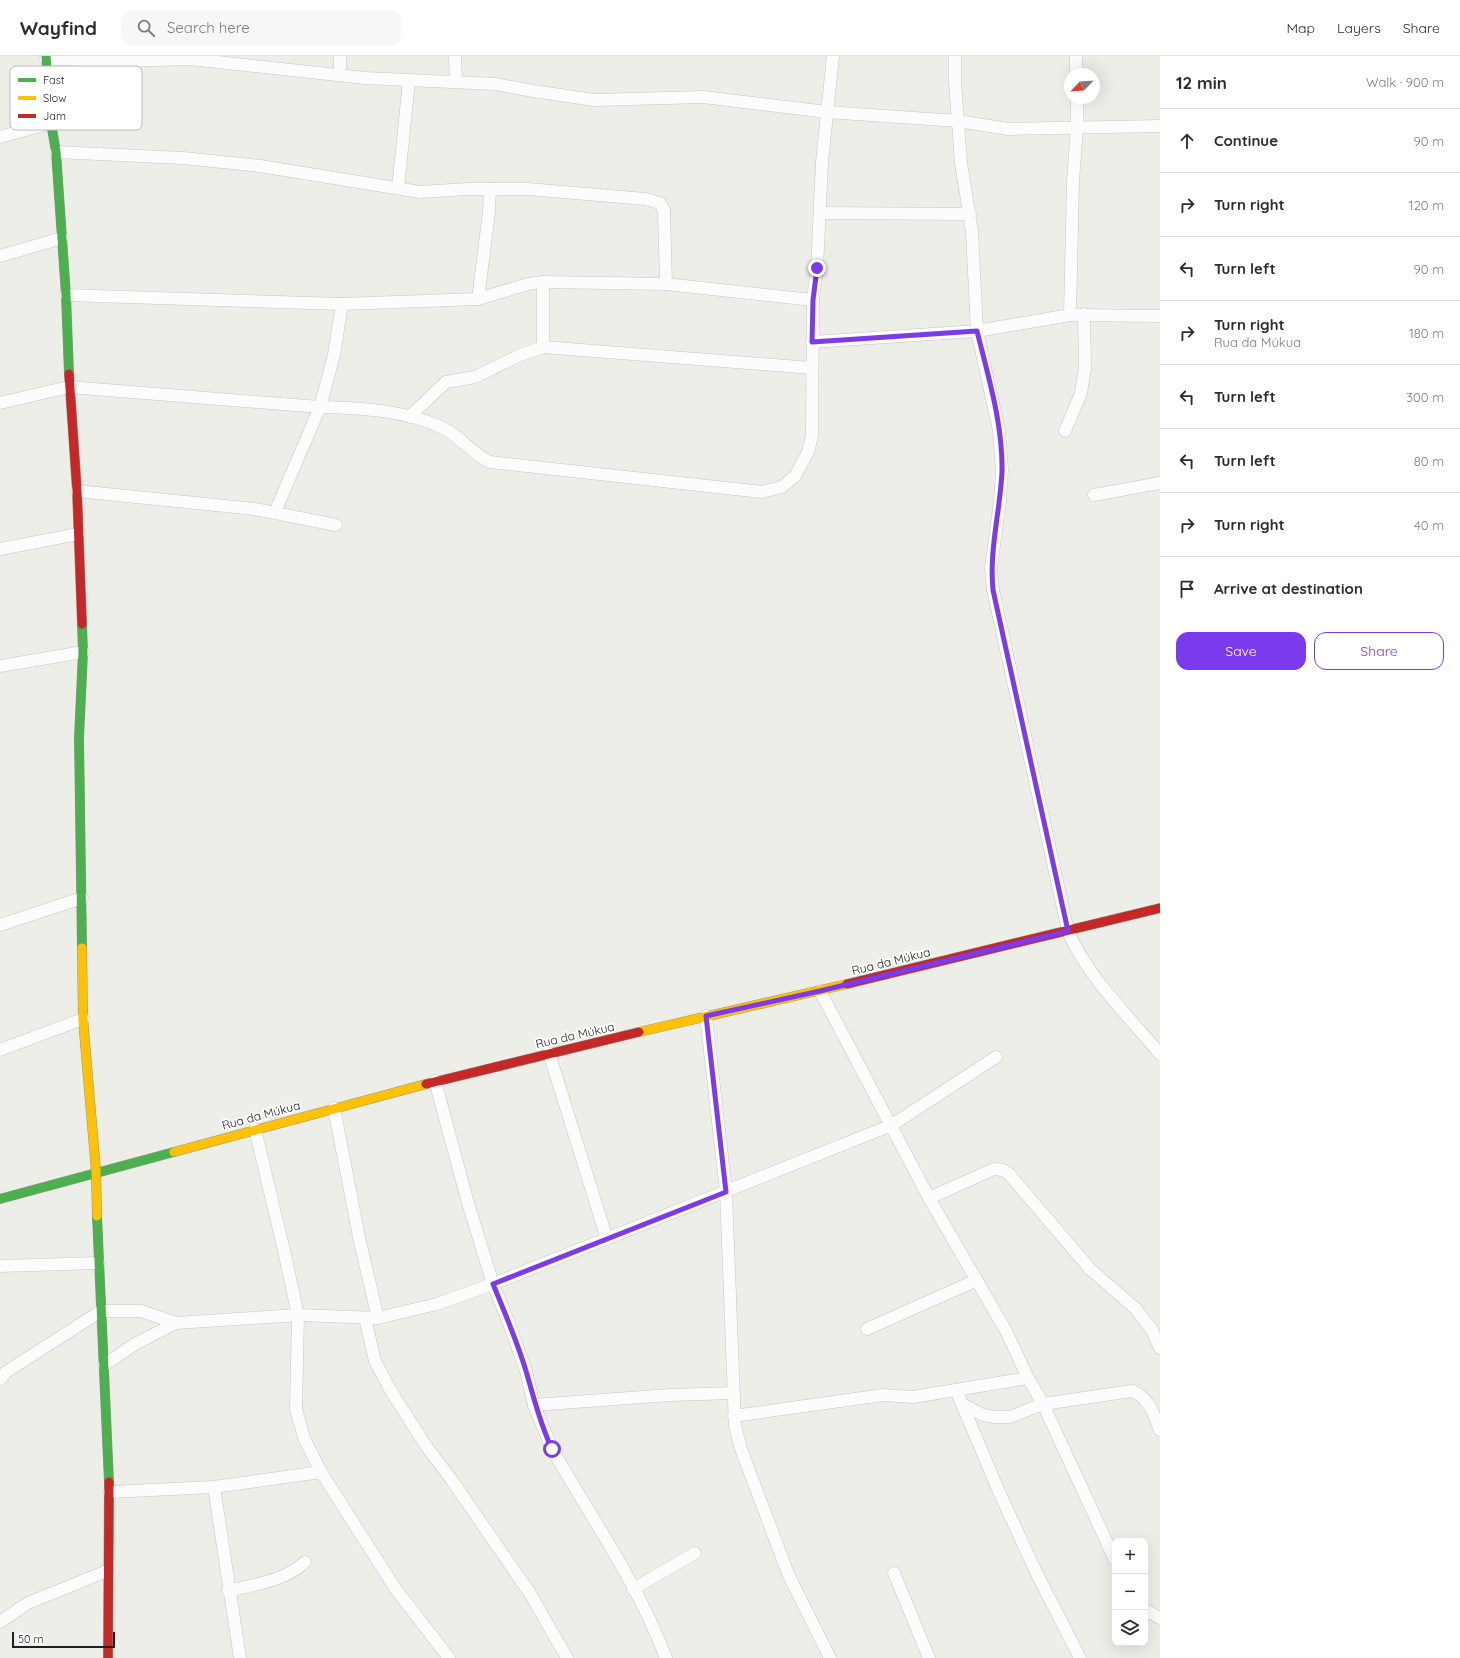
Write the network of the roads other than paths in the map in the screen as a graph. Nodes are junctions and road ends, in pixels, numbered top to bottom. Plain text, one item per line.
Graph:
1 (340, 56) edge
2 (456, 56) edge
3 (833, 56) edge
4 (955, 56) edge
5 (1076, 56) edge
6 (46, 58) edge
7 (1076, 68) edge
8 (340, 75) junction
9 (409, 81) junction
10 (456, 82) junction
11 (1077, 104) edge
12 (827, 112) junction
13 (958, 121) junction
14 (1160, 126) edge
15 (1078, 127) junction
16 (26, 130) edge
17 (53, 130) edge
18 (0, 137) edge
19 (56, 152) junction
20 (398, 188) junction
21 (490, 189) junction
22 (820, 213) junction
23 (970, 214) junction
24 (62, 238) junction
25 (0, 256) edge
26 (543, 282) junction
27 (666, 284) junction
28 (66, 295) junction
29 (478, 299) junction
30 (813, 300) junction
31 (342, 304) junction
32 (1084, 314) junction
33 (1070, 315) junction
34 (1160, 316) edge
35 (977, 331) junction
36 (812, 342) junction
37 (543, 347) junction
38 (812, 368) junction
39 (70, 387) junction
40 (0, 403) edge
41 (320, 407) junction
42 (409, 417) junction
43 (1065, 431) dead end
44 (1160, 484) edge
45 (77, 491) junction
46 (1094, 495) dead end
47 (274, 512) junction
48 (336, 525) dead end
49 (78, 534) junction
50 (0, 549) edge
51 (83, 652) junction
52 (0, 666) edge
53 (82, 898) junction
54 (1160, 908) edge
55 (0, 925) edge
56 (1068, 931) junction
57 (820, 991) junction
58 (706, 1016) junction
59 (82, 1019) junction
60 (0, 1050) edge
61 (549, 1054) junction
62 (1160, 1054) edge
63 (996, 1057) dead end
64 (435, 1081) junction
65 (334, 1108) junction
66 (892, 1125) junction
67 (255, 1129) junction
68 (96, 1171) junction
69 (726, 1192) junction
70 (0, 1198) edge
71 (929, 1198) junction
72 (607, 1239) junction
73 (98, 1262) junction
74 (0, 1266) edge
75 (977, 1280) junction
76 (493, 1284) junction
77 (101, 1311) junction
78 (298, 1315) junction
79 (365, 1318) junction
80 (378, 1318) junction
81 (176, 1324) junction
82 (867, 1329) dead end
83 (1160, 1348) edge
84 (104, 1365) junction
85 (1028, 1378) junction
86 (0, 1379) edge
87 (956, 1390) junction
88 (734, 1393) junction
89 (1154, 1402) edge
90 (1043, 1404) junction
91 (534, 1405) junction
92 (964, 1405) junction
93 (734, 1416) junction
94 (1160, 1430) edge
95 (321, 1472) junction
96 (214, 1487) junction
97 (110, 1492) junction
98 (695, 1553) dead end
99 (1112, 1554) edge
100 (305, 1562) dead end
101 (108, 1571) junction
102 (894, 1572) dead end
103 (633, 1589) junction
104 (228, 1591) junction
105 (0, 1622) edge
106 (108, 1658) edge
107 (240, 1658) edge
108 (449, 1658) edge
109 (567, 1658) edge
110 (666, 1658) edge
111 (830, 1658) edge
112 (929, 1658) edge
113 (1080, 1658) edge

1 - 8 street
2 - 10 street
3 - 12 street
4 - 13 street
5 - 7 street
6 - 8 street
8 - 9 street
9 - 10 street
9 - 20 street
10 - 12 street
11 - 15 street
12 - 13 street
12 - 22 street
13 - 15 street
13 - 23 street
14 - 15 street
15 - 33 street
16 - 18 street
17 - 19 street
19 - 20 street
19 - 24 street
20 - 21 street
21 - 27 street
21 - 29 street
22 - 23 street
22 - 30 street
23 - 35 street
24 - 25 street
24 - 28 street
26 - 27 street
26 - 29 street
26 - 37 street
27 - 30 street
28 - 31 street
28 - 39 street
29 - 31 street
30 - 36 street
31 - 41 street
32 - 33 street
32 - 34 street
32 - 43 street
33 - 35 street
35 - 36 street
35 - 56 street
36 - 38 street
37 - 38 street
37 - 42 street
38 - 42 street
39 - 40 street
39 - 41 street
39 - 45 street
41 - 42 street
41 - 47 street
44 - 46 street
45 - 47 street
45 - 49 street
47 - 48 street
49 - 50 street
49 - 51 street
51 - 52 street
51 - 53 street
53 - 55 street
53 - 59 street
54 - 56 street, Rua da Múkua
56 - 57 street, Rua da Múkua
56 - 62 street
57 - 58 street, Rua da Múkua
57 - 66 street
58 - 61 street, Rua da Múkua
58 - 69 street
59 - 60 street
59 - 68 street
61 - 64 street, Rua da Múkua
61 - 72 street
63 - 66 street
64 - 65 street, Rua da Múkua
64 - 76 street
65 - 67 street, Rua da Múkua
65 - 80 street
66 - 69 street
66 - 71 street
67 - 68 street, Rua da Múkua
67 - 78 street
68 - 70 street, Rua da Múkua
68 - 73 street
69 - 72 street
69 - 88 street
71 - 75 street
71 - 83 street
72 - 76 street
73 - 74 street
73 - 77 street
75 - 82 street
75 - 85 street
76 - 80 street
76 - 91 street
77 - 81 street
77 - 84 street
77 - 86 street
78 - 79 street
78 - 81 street
78 - 95 street
79 - 80 street
79 - 109 street
81 - 84 street
84 - 97 street
85 - 87 street
85 - 90 street
87 - 92 street
87 - 93 street
88 - 91 street
88 - 93 street
89 - 90 street
89 - 94 street
90 - 92 street
90 - 99 street
91 - 103 street
92 - 113 street
93 - 111 street
95 - 96 street
95 - 108 street
96 - 97 street
96 - 104 street
97 - 101 street
98 - 103 street
100 - 104 street
101 - 105 street
101 - 106 street
102 - 112 street
103 - 110 street
104 - 107 street

